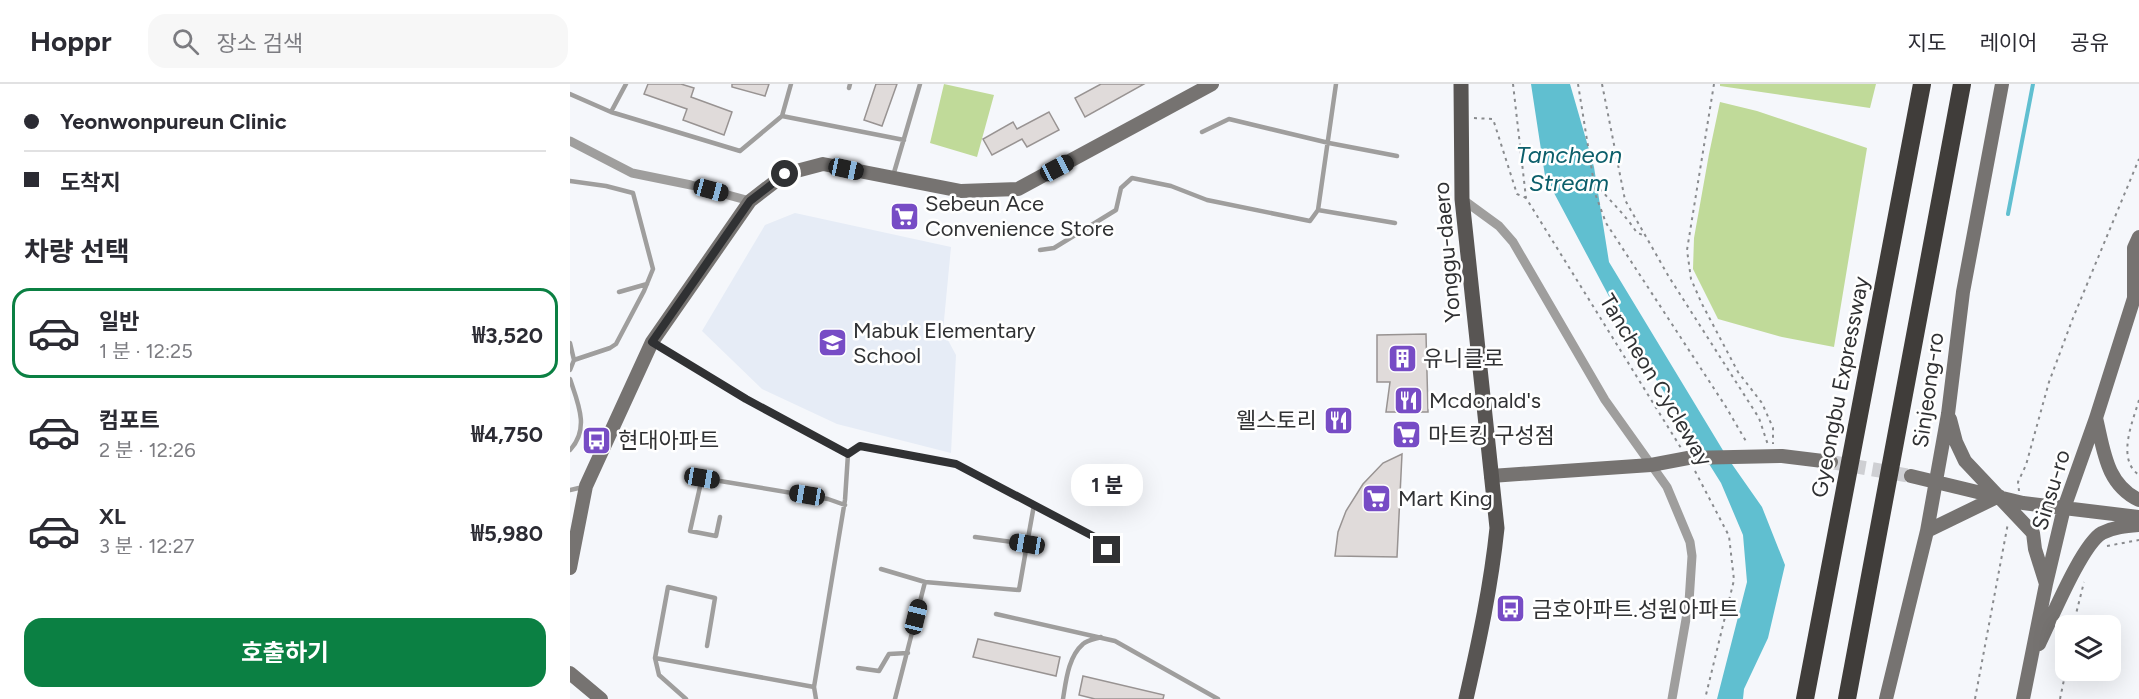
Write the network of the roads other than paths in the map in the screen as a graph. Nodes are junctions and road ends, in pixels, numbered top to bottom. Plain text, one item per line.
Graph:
1 (626, 84) edge
2 (791, 84) edge
3 (920, 84) edge
4 (1212, 84) edge
5 (1336, 84) edge
6 (1461, 84) edge
7 (1922, 84) edge
8 (1962, 84) edge
9 (2002, 84) edge
10 (1192, 89) edge
11 (570, 94) edge
12 (611, 112) junction
13 (782, 116) junction
14 (1202, 132) dead end
15 (904, 140) junction
16 (570, 141) edge
17 (1329, 143) junction
18 (1397, 156) dead end
19 (892, 178) junction
20 (570, 181) edge
21 (1462, 200) junction
22 (750, 201) junction
23 (1318, 210) junction
24 (1395, 223) dead end
25 (2139, 237) edge
26 (1040, 249) dead end
27 (647, 284) junction
28 (619, 292) dead end
29 (2136, 294) edge
30 (652, 342) junction
31 (570, 343) edge
32 (574, 360) junction
33 (570, 370) edge
34 (570, 379) edge
35 (1948, 414) junction
36 (2096, 418) junction
37 (570, 450) edge
38 (848, 454) junction
39 (1831, 462) tunnel mouth
40 (1651, 465) junction
41 (1491, 476) junction
42 (1911, 476) tunnel mouth
43 (1936, 482) junction
44 (585, 486) junction
45 (570, 490) edge
46 (1999, 496) junction
47 (2139, 500) edge
48 (845, 505) junction
49 (1034, 505) junction
50 (2016, 507) junction
51 (2064, 508) junction
52 (720, 517) dead end
53 (2139, 517) edge
54 (2139, 525) edge
55 (1927, 531) junction
56 (975, 537) dead end
57 (1027, 544) junction
58 (1107, 550) dead end
59 (570, 568) edge
60 (881, 569) dead end
61 (926, 582) junction
62 (2046, 584) junction
63 (996, 614) dead end
64 (1101, 637) junction
65 (707, 646) dead end
66 (908, 653) junction
67 (655, 658) junction
68 (2032, 659) junction
69 (858, 668) dead end
70 (570, 673) edge
71 (814, 687) junction
72 (1204, 691) junction
73 (601, 699) edge
74 (686, 699) edge
75 (816, 699) edge
76 (895, 699) edge
77 (1064, 699) edge
78 (1202, 699) edge
79 (1218, 699) edge
80 (1466, 699) edge
81 (1671, 699) edge
82 (1805, 699) edge
83 (1847, 699) edge
84 (1886, 699) edge
85 (2023, 699) edge

1 - 12 lane
2 - 13 lane
3 - 15 lane
4 - 10 street
5 - 17 lane
6 - 21 main road, Yonggu-daero
7 - 82 highway, Gyeongbu Expressway
8 - 83 highway
9 - 35 street, Sinjeong-ro
10 - 19 street
11 - 12 lane
12 - 13 lane
13 - 15 lane
14 - 17 lane
15 - 19 lane
16 - 22 street
17 - 18 lane
17 - 23 lane
19 - 22 street
20 - 27 lane
21 - 40 street
21 - 41 main road, Yonggu-daero
22 - 30 street
23 - 24 lane
23 - 26 lane
25 - 29 street, Sinsu-ro
27 - 28 lane
27 - 32 lane
29 - 36 street, Sinsu-ro
30 - 38 lane
30 - 44 street
31 - 32 lane
32 - 33 lane
34 - 37 lane
35 - 43 street, Sinjeong-ro
35 - 46 street
36 - 47 street
36 - 51 street, Sinsu-ro
38 - 48 lane
38 - 49 lane
39 - 40 street
40 - 41 street
40 - 81 street
41 - 80 main road, Yonggu-daero
42 - 43 street
43 - 46 street
43 - 55 street, Sinjeong-ro
44 - 45 lane
44 - 59 street
46 - 50 street
46 - 55 street
48 - 52 lane
48 - 71 lane
49 - 57 lane
49 - 58 lane
50 - 51 street
50 - 62 street
51 - 53 street
51 - 62 street, Sinsu-ro
54 - 68 street
55 - 84 street, Sinjeong-ro
56 - 57 lane
57 - 61 lane
60 - 61 lane
61 - 66 lane
62 - 68 street, Sinsu-ro
63 - 64 lane
64 - 72 lane
64 - 77 lane
65 - 67 lane
66 - 69 lane
66 - 76 lane
67 - 71 lane
67 - 74 lane
68 - 85 street, Sinsu-ro
70 - 73 street
71 - 75 lane
72 - 78 lane
72 - 79 lane

